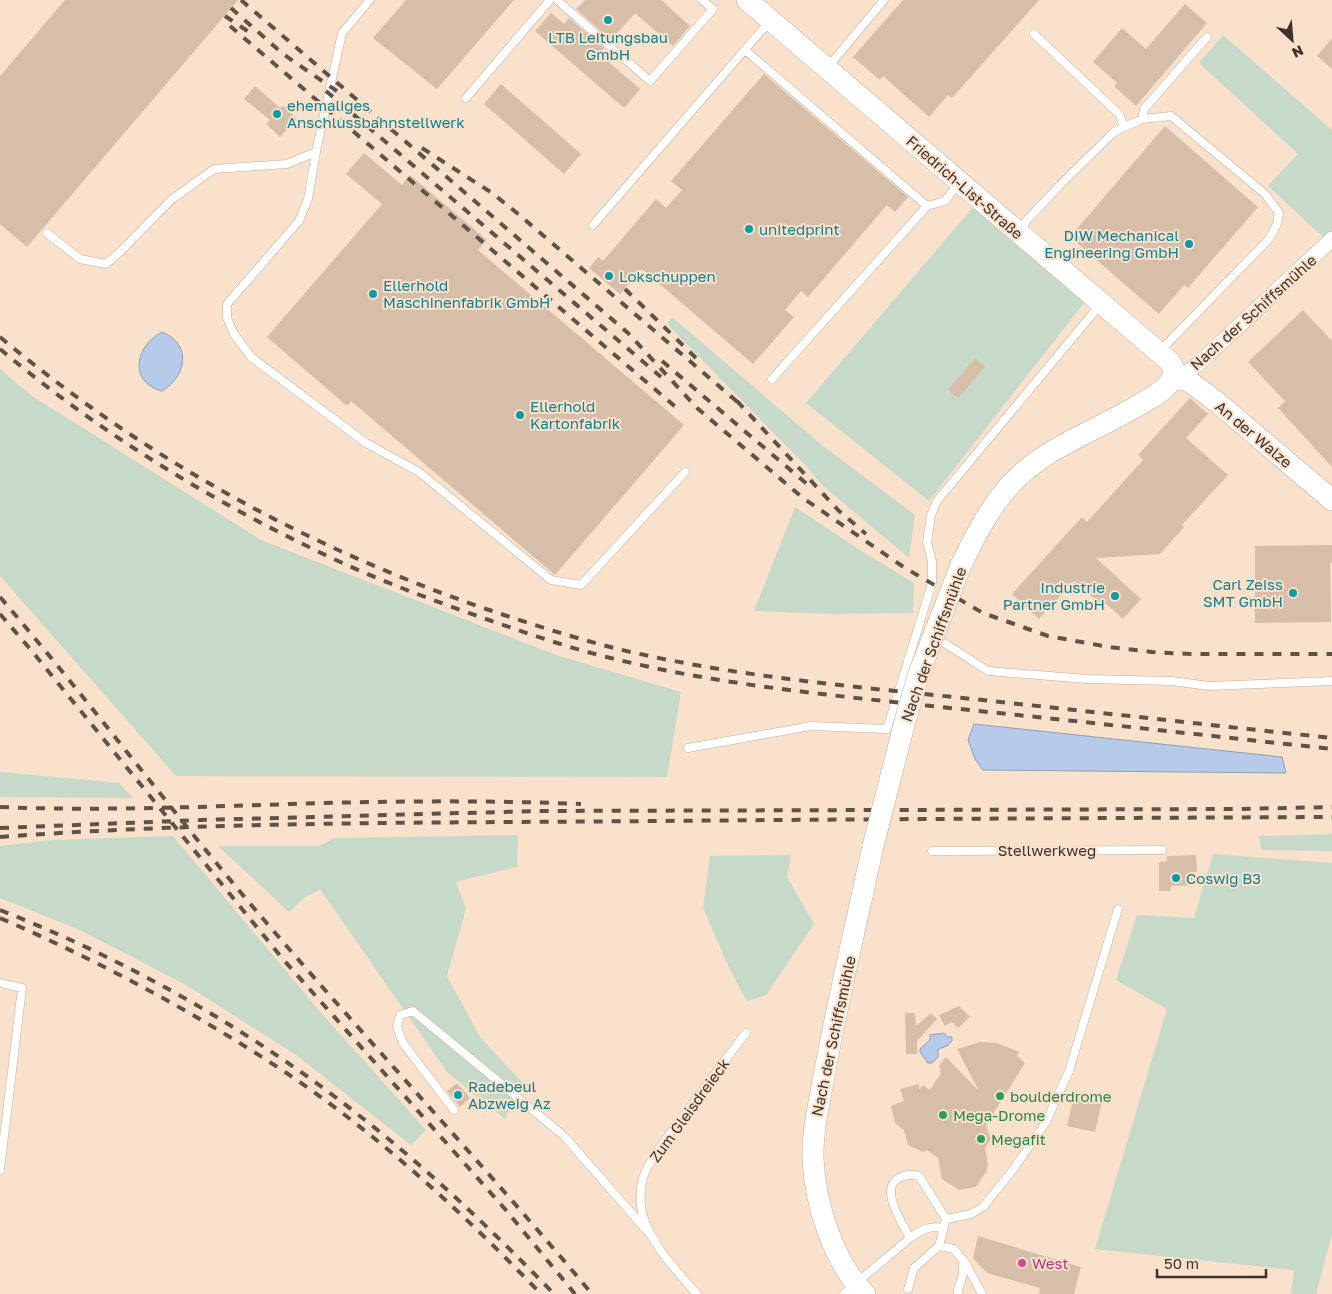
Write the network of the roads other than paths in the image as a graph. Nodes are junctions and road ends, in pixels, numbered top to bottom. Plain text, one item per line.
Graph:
1 (370, 0) edge
2 (550, 0) edge
3 (557, 0) edge
4 (702, 0) edge
5 (747, 0) edge
6 (884, 0) edge
7 (771, 20) junction
8 (1034, 34) dead end
9 (1206, 37) dead end
10 (745, 50) junction
11 (827, 68) junction
12 (466, 98) dead end
13 (1142, 119) junction
14 (1124, 127) junction
15 (316, 152) junction
16 (960, 182) junction
17 (927, 206) junction
18 (594, 225) dead end
19 (46, 233) dead end
20 (1019, 233) junction
21 (1332, 240) edge
22 (1102, 303) junction
23 (1159, 352) junction
24 (1172, 378) junction
25 (772, 379) dead end
26 (685, 472) dead end
27 (1332, 500) edge
28 (919, 627) junction
29 (1332, 681) edge
30 (688, 748) dead end
31 (1162, 850) dead end
32 (932, 851) dead end
33 (1118, 909) dead end
34 (0, 983) edge
35 (746, 1033) dead end
36 (454, 1110) dead end
37 (0, 1170) edge
38 (944, 1224) junction
39 (910, 1238) junction
40 (655, 1240) junction
41 (939, 1246) junction
42 (963, 1260) junction
43 (908, 1289) dead end
44 (855, 1290) edge
45 (697, 1294) edge
46 (958, 1294) edge
47 (982, 1294) edge

1 - 15 lane
2 - 12 lane
3 - 4 lane
5 - 7 street, Friedrich-List-Straße
6 - 11 lane
7 - 10 lane
7 - 11 street, Friedrich-List-Straße
8 - 14 lane
9 - 13 lane
10 - 17 lane
10 - 18 lane
11 - 16 street, Friedrich-List-Straße
13 - 14 lane
13 - 23 lane
14 - 20 lane
15 - 19 lane
15 - 26 lane
16 - 17 lane
16 - 20 street, Friedrich-List-Straße
17 - 25 lane
20 - 22 street, Friedrich-List-Straße
21 - 24 street, Nach der Schiffsmühle
22 - 23 street, Friedrich-List-Straße
22 - 28 lane, Nach der Schiffsmühle
23 - 24 street, Friedrich-List-Straße
24 - 27 street, An der Walze
24 - 44 street, Nach der Schiffsmühle, bridge
28 - 29 lane
28 - 30 lane, Nach der Schiffsmühle
31 - 32 lane, Stellwerkweg
33 - 38 lane
34 - 37 lane
35 - 40 lane, Zum Gleisdreieck
36 - 40 lane
38 - 39 lane
38 - 39 lane
38 - 41 lane
39 - 44 lane
40 - 45 lane, Zum Gleisdreieck
41 - 42 lane
41 - 43 lane
42 - 46 lane
42 - 47 lane

